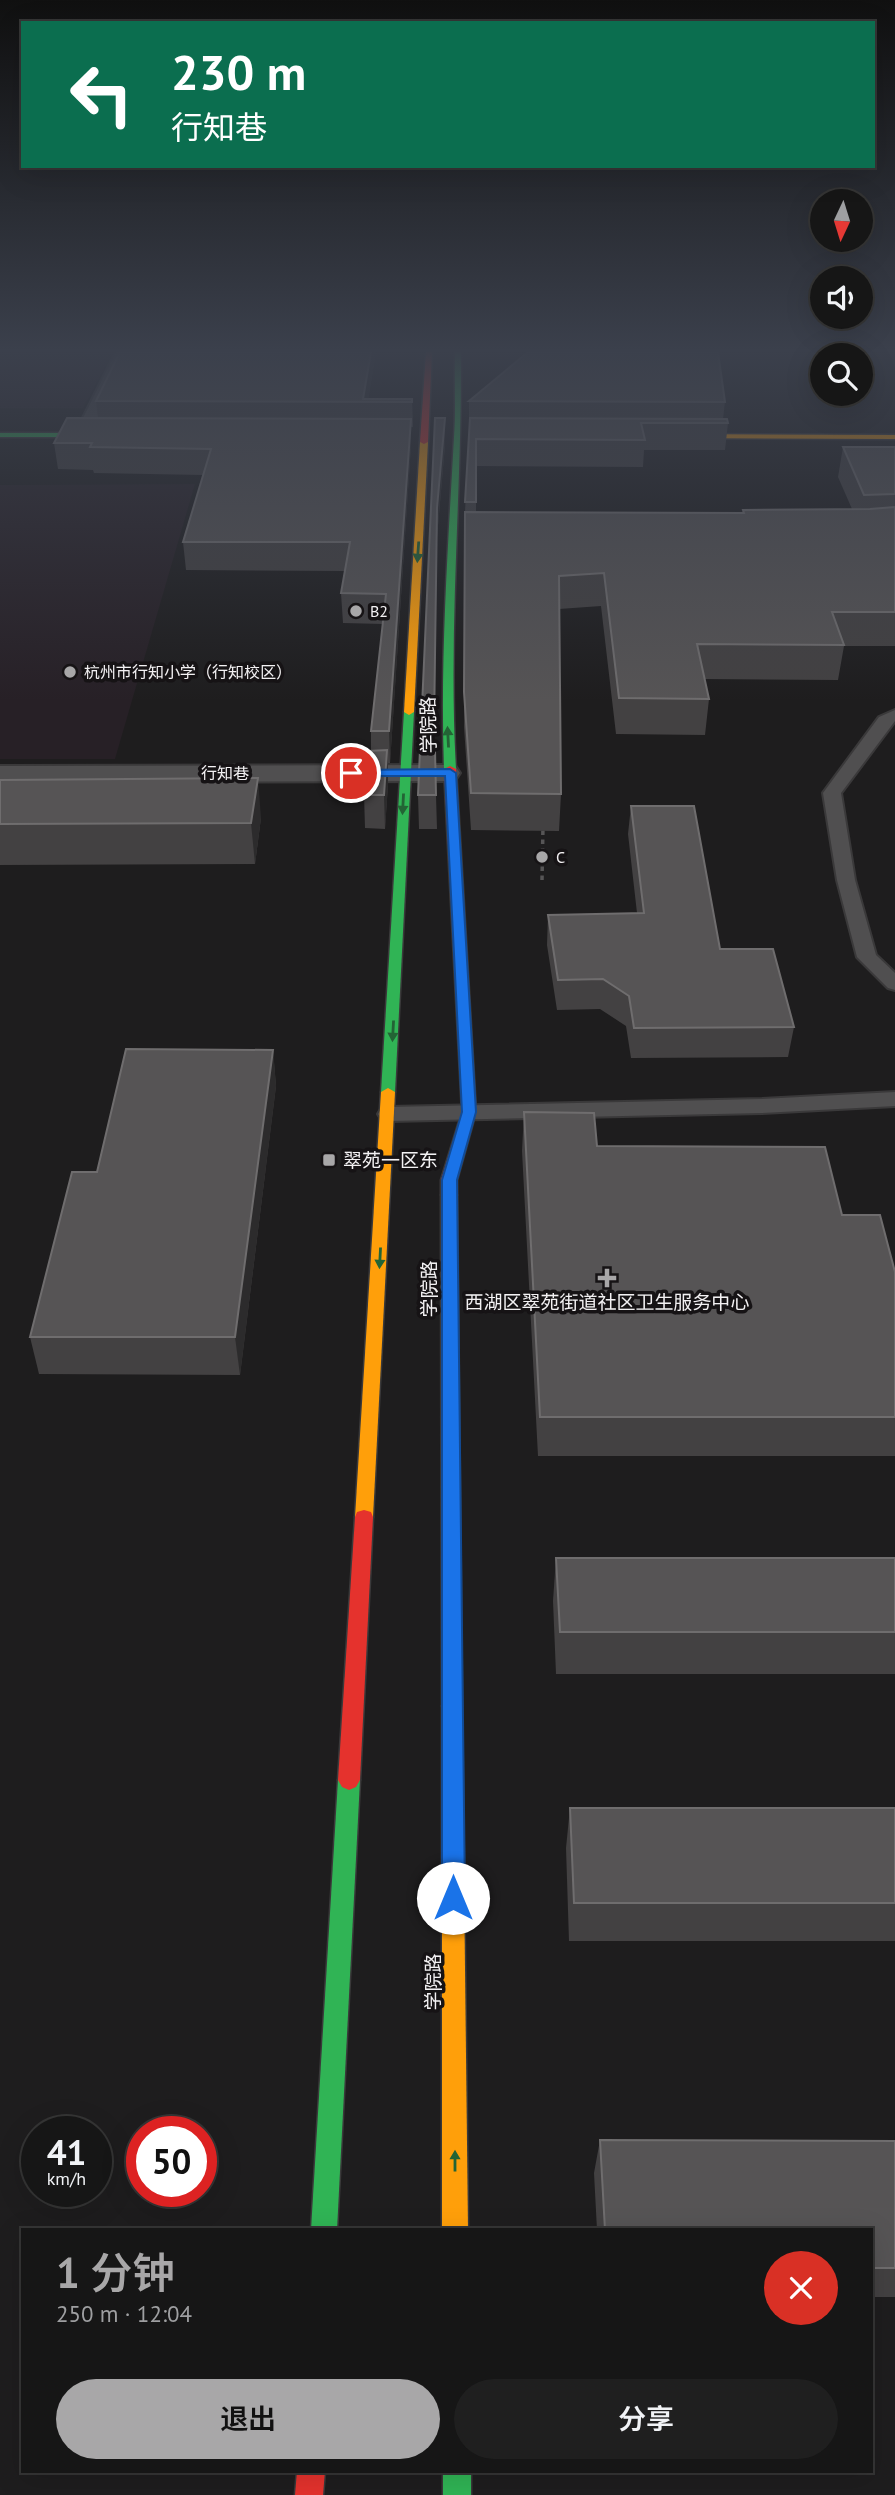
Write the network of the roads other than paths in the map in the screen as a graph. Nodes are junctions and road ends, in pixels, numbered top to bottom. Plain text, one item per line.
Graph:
1 (417, 468) edge
2 (462, 468) edge
3 (895, 715) edge
4 (405, 773) junction
5 (450, 773) junction
6 (0, 774) edge
7 (895, 984) edge
8 (895, 1099) edge
9 (469, 1112) junction
10 (389, 1114) junction
11 (324, 2228) edge
12 (455, 2228) edge
13 (311, 2473) edge
14 (457, 2473) edge
15 (309, 2495) edge
16 (457, 2495) edge

1 -> 4 main road, 学院路
5 -> 2 main road, 学院路
3 - 7 lane
4 - 5 street, 行知巷
4 - 6 street, 行知巷
4 -> 10 main road, 学院路
5 - 9 main road, 学院路
8 - 9 lane
9 - 10 lane
12 -> 9 main road, 学院路
10 -> 11 main road, 学院路
13 - 15 main road
14 - 16 main road

